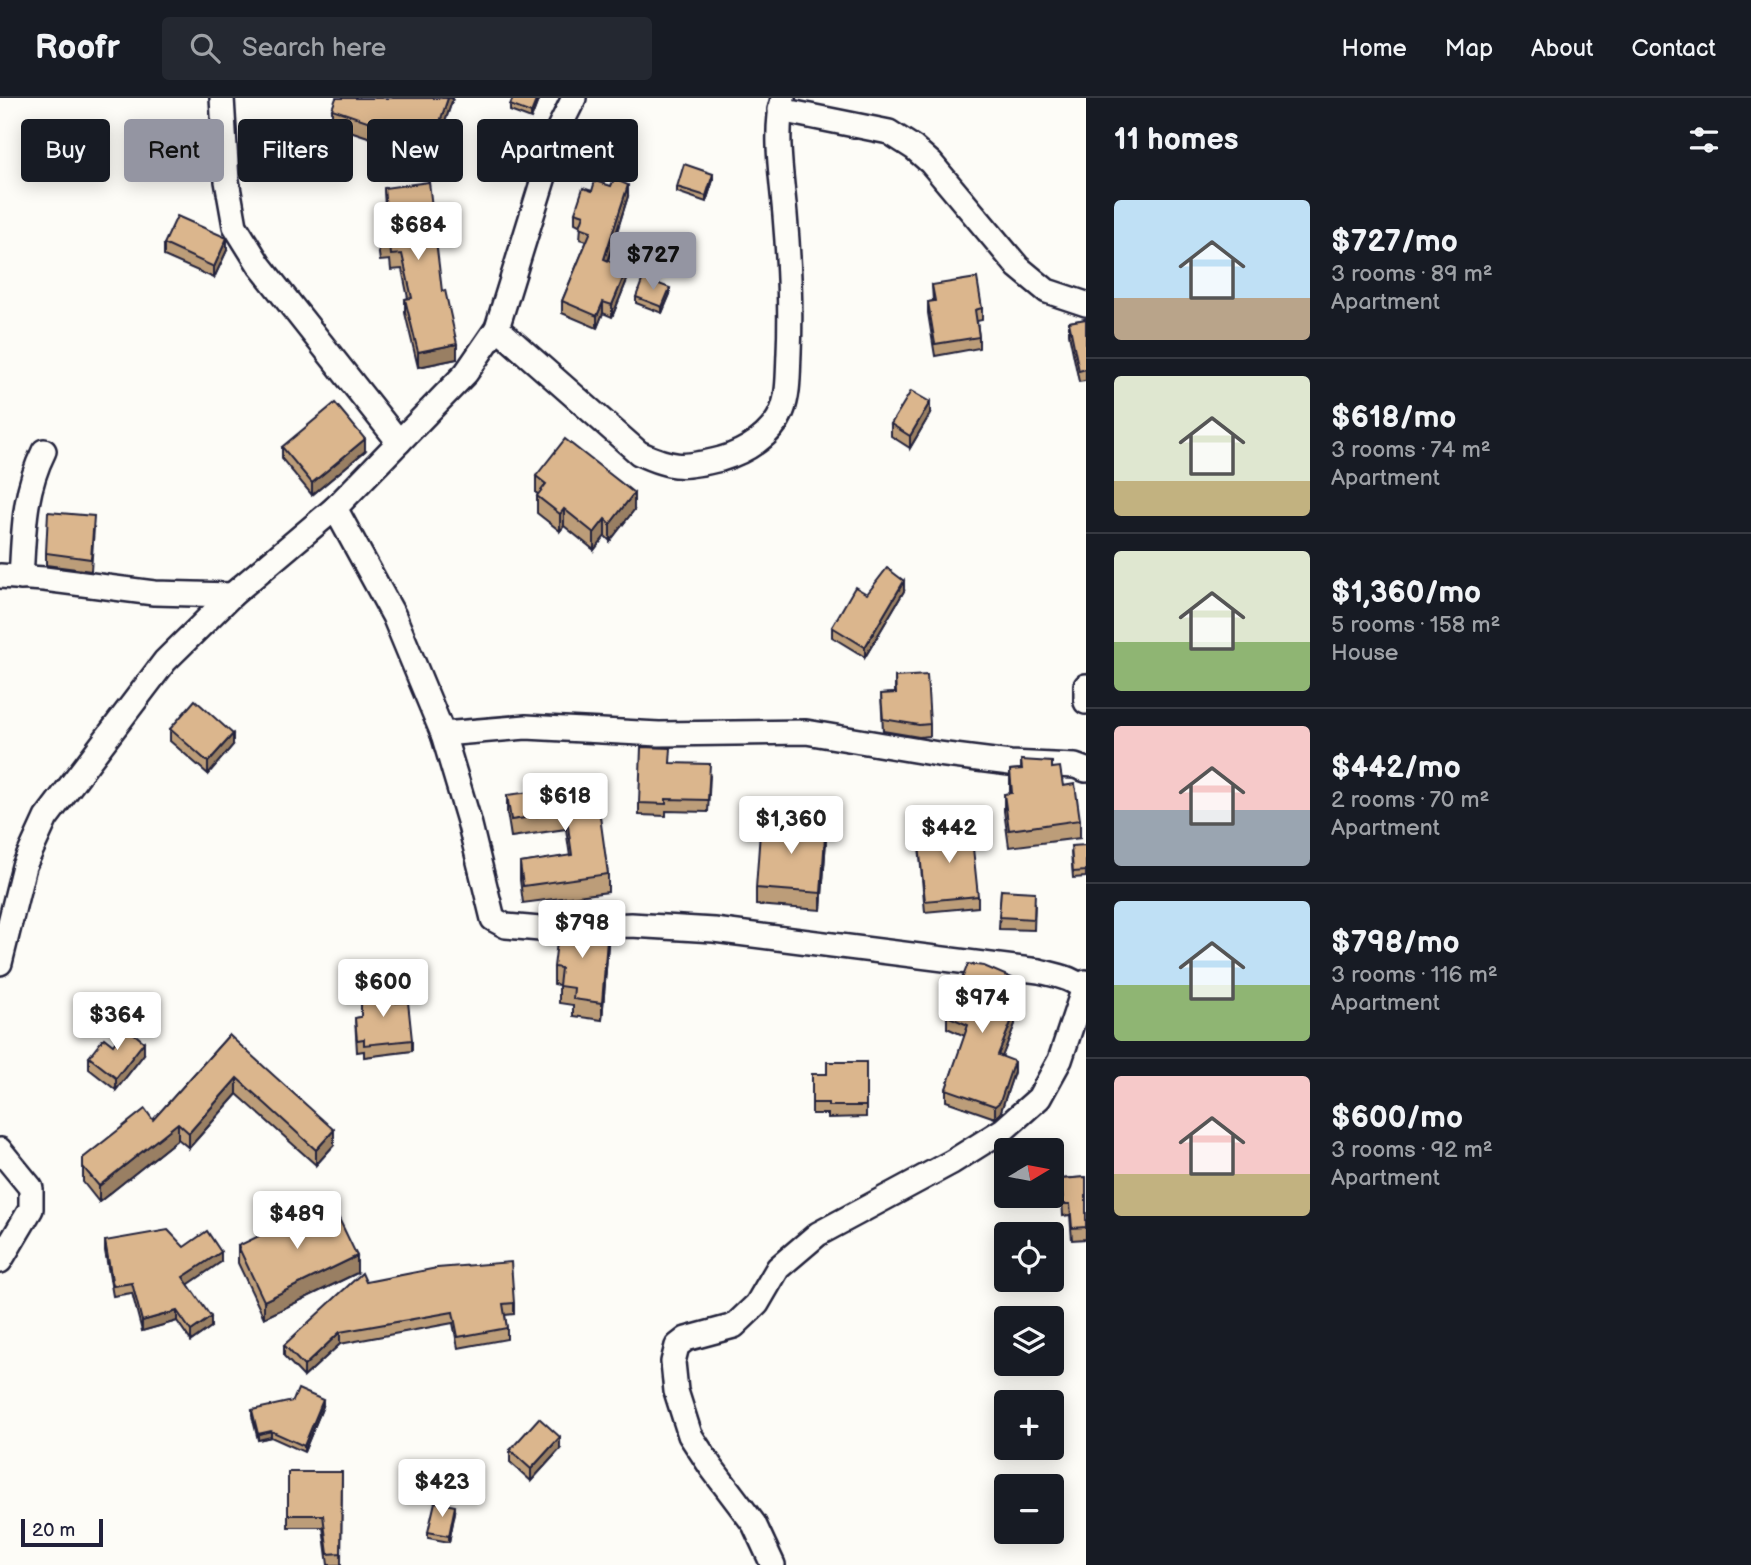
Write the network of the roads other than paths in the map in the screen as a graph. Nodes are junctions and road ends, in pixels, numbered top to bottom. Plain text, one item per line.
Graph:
1 (222, 98) edge
2 (574, 98) edge
3 (781, 104) edge
4 (1086, 304) edge
5 (497, 328) junction
6 (399, 442) junction
7 (44, 451) dead end
8 (335, 508) junction
9 (10, 577) edge
10 (232, 596) junction
11 (1086, 686) edge
12 (1086, 702) edge
13 (443, 734) junction
14 (1086, 770) edge
15 (0, 963) edge
16 (1085, 988) edge
17 (0, 1150) edge
18 (0, 1261) edge
19 (773, 1565) edge

1 - 6 street
2 - 5 street
3 - 4 street
3 - 5 street
5 - 6 street
6 - 8 street
7 - 9 street
8 - 10 street
8 - 13 street
9 - 10 street
10 - 15 street
11 - 12 street
13 - 14 street
13 - 16 street
16 - 19 street
17 - 18 street

